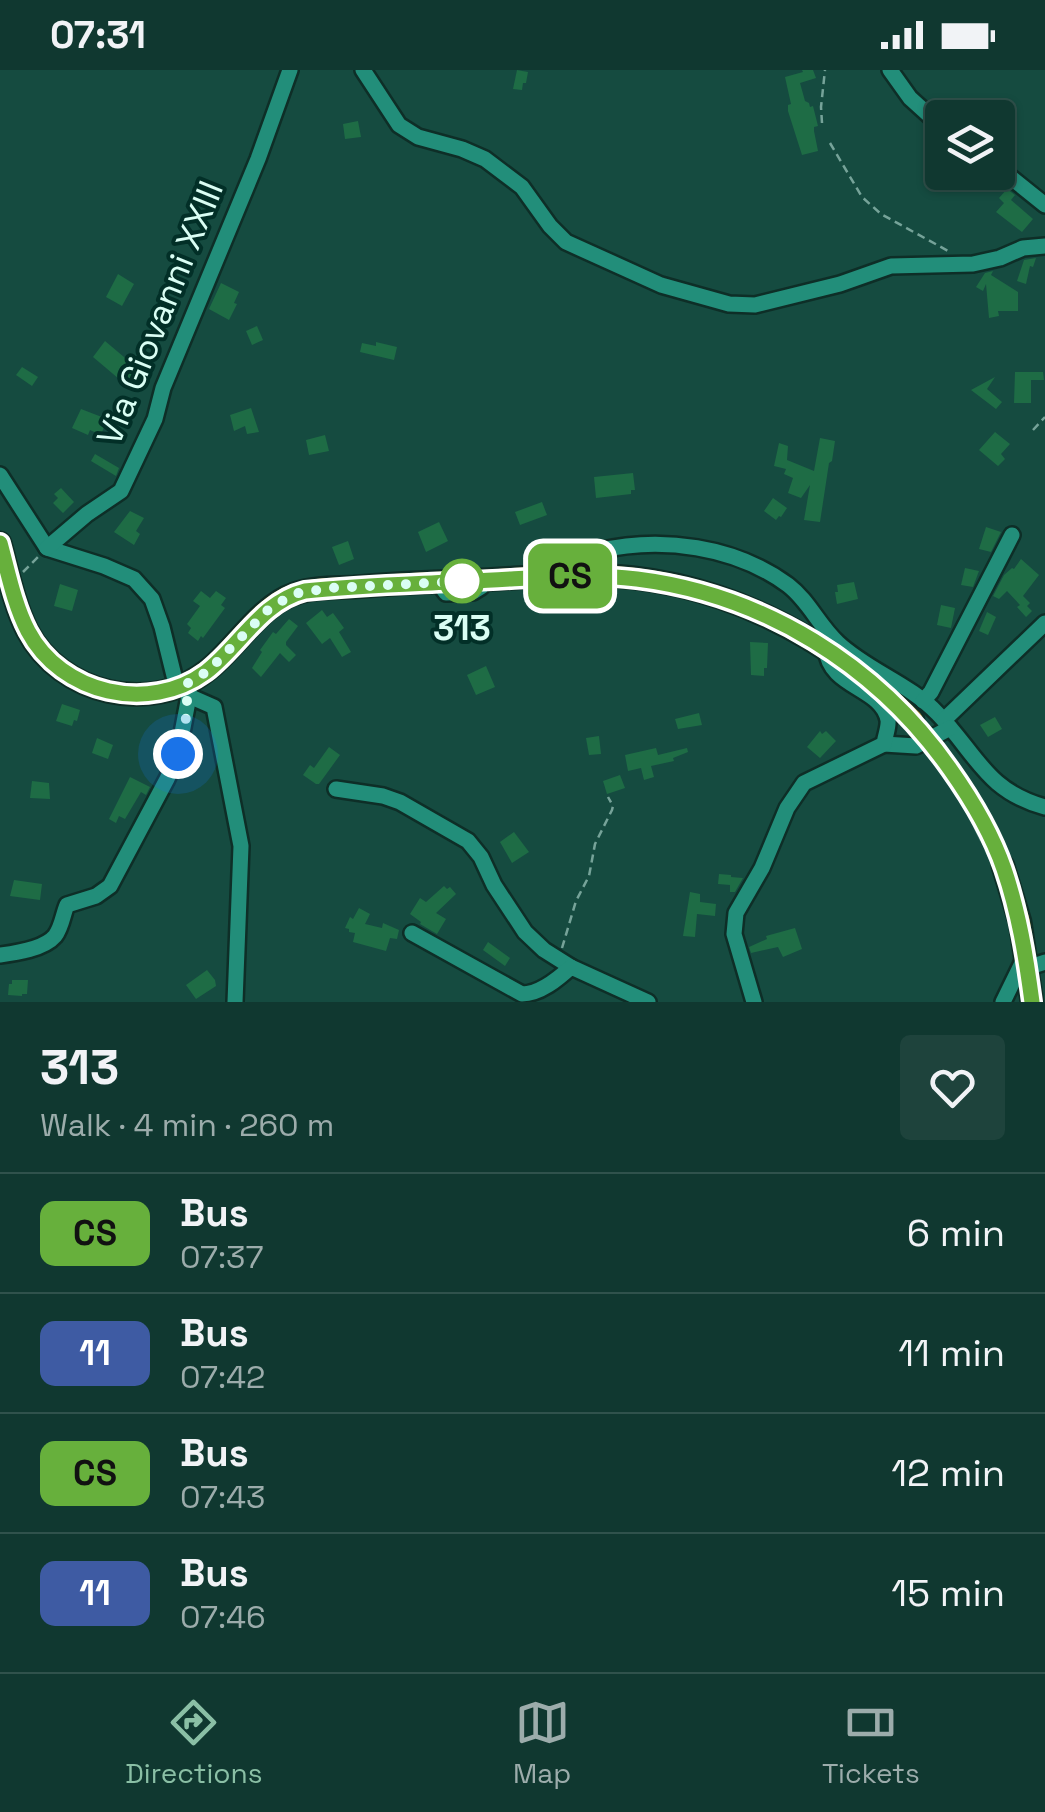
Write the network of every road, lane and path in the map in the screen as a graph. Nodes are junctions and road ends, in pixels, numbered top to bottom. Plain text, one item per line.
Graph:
1 (290, 70) edge
2 (363, 70) edge
3 (825, 70) edge
4 (890, 70) edge
5 (925, 112) edge
6 (822, 123) dead end
7 (830, 143) dead end
8 (1015, 181) edge
9 (1045, 205) edge
10 (1045, 246) edge
11 (973, 264) junction
12 (1045, 417) edge
13 (1033, 430) dead end
14 (0, 475) edge
15 (1012, 535) dead end
16 (0, 543) edge
17 (47, 548) junction
18 (530, 577) junction
19 (6, 590) edge
20 (1045, 623) edge
21 (826, 648) junction
22 (185, 689) junction
23 (924, 701) junction
24 (913, 720) tunnel mouth
25 (947, 724) junction
26 (884, 744) junction
27 (336, 789) dead end
28 (608, 797) dead end
29 (1045, 808) edge
30 (1003, 866) tunnel mouth
31 (412, 933) dead end
32 (0, 954) edge
33 (1033, 962) edge
34 (565, 963) junction
35 (235, 1002) edge
36 (648, 1002) edge
37 (754, 1002) edge
38 (1003, 1002) edge
39 (1032, 1002) edge

1 - 17 street, Via Giovanni XXIII
2 - 11 street
3 - 6 path
4 - 5 street
7 - 11 path
8 - 9 street
10 - 11 street
12 - 13 path
14 - 17 street
15 - 23 street
16 - 19 main road
17 - 19 path
17 - 22 street
18 - 21 main road
18 - 22 main road
18 - 23 street
19 - 22 main road
20 - 25 street
21 - 24 main road
21 - 26 street
22 - 32 street
22 - 35 street
23 - 25 street
25 - 26 street
25 - 29 street
26 - 37 street
27 - 34 street
28 - 34 path
30 - 33 main road
31 - 34 street
33 - 38 street
33 - 39 main road
34 - 36 street

